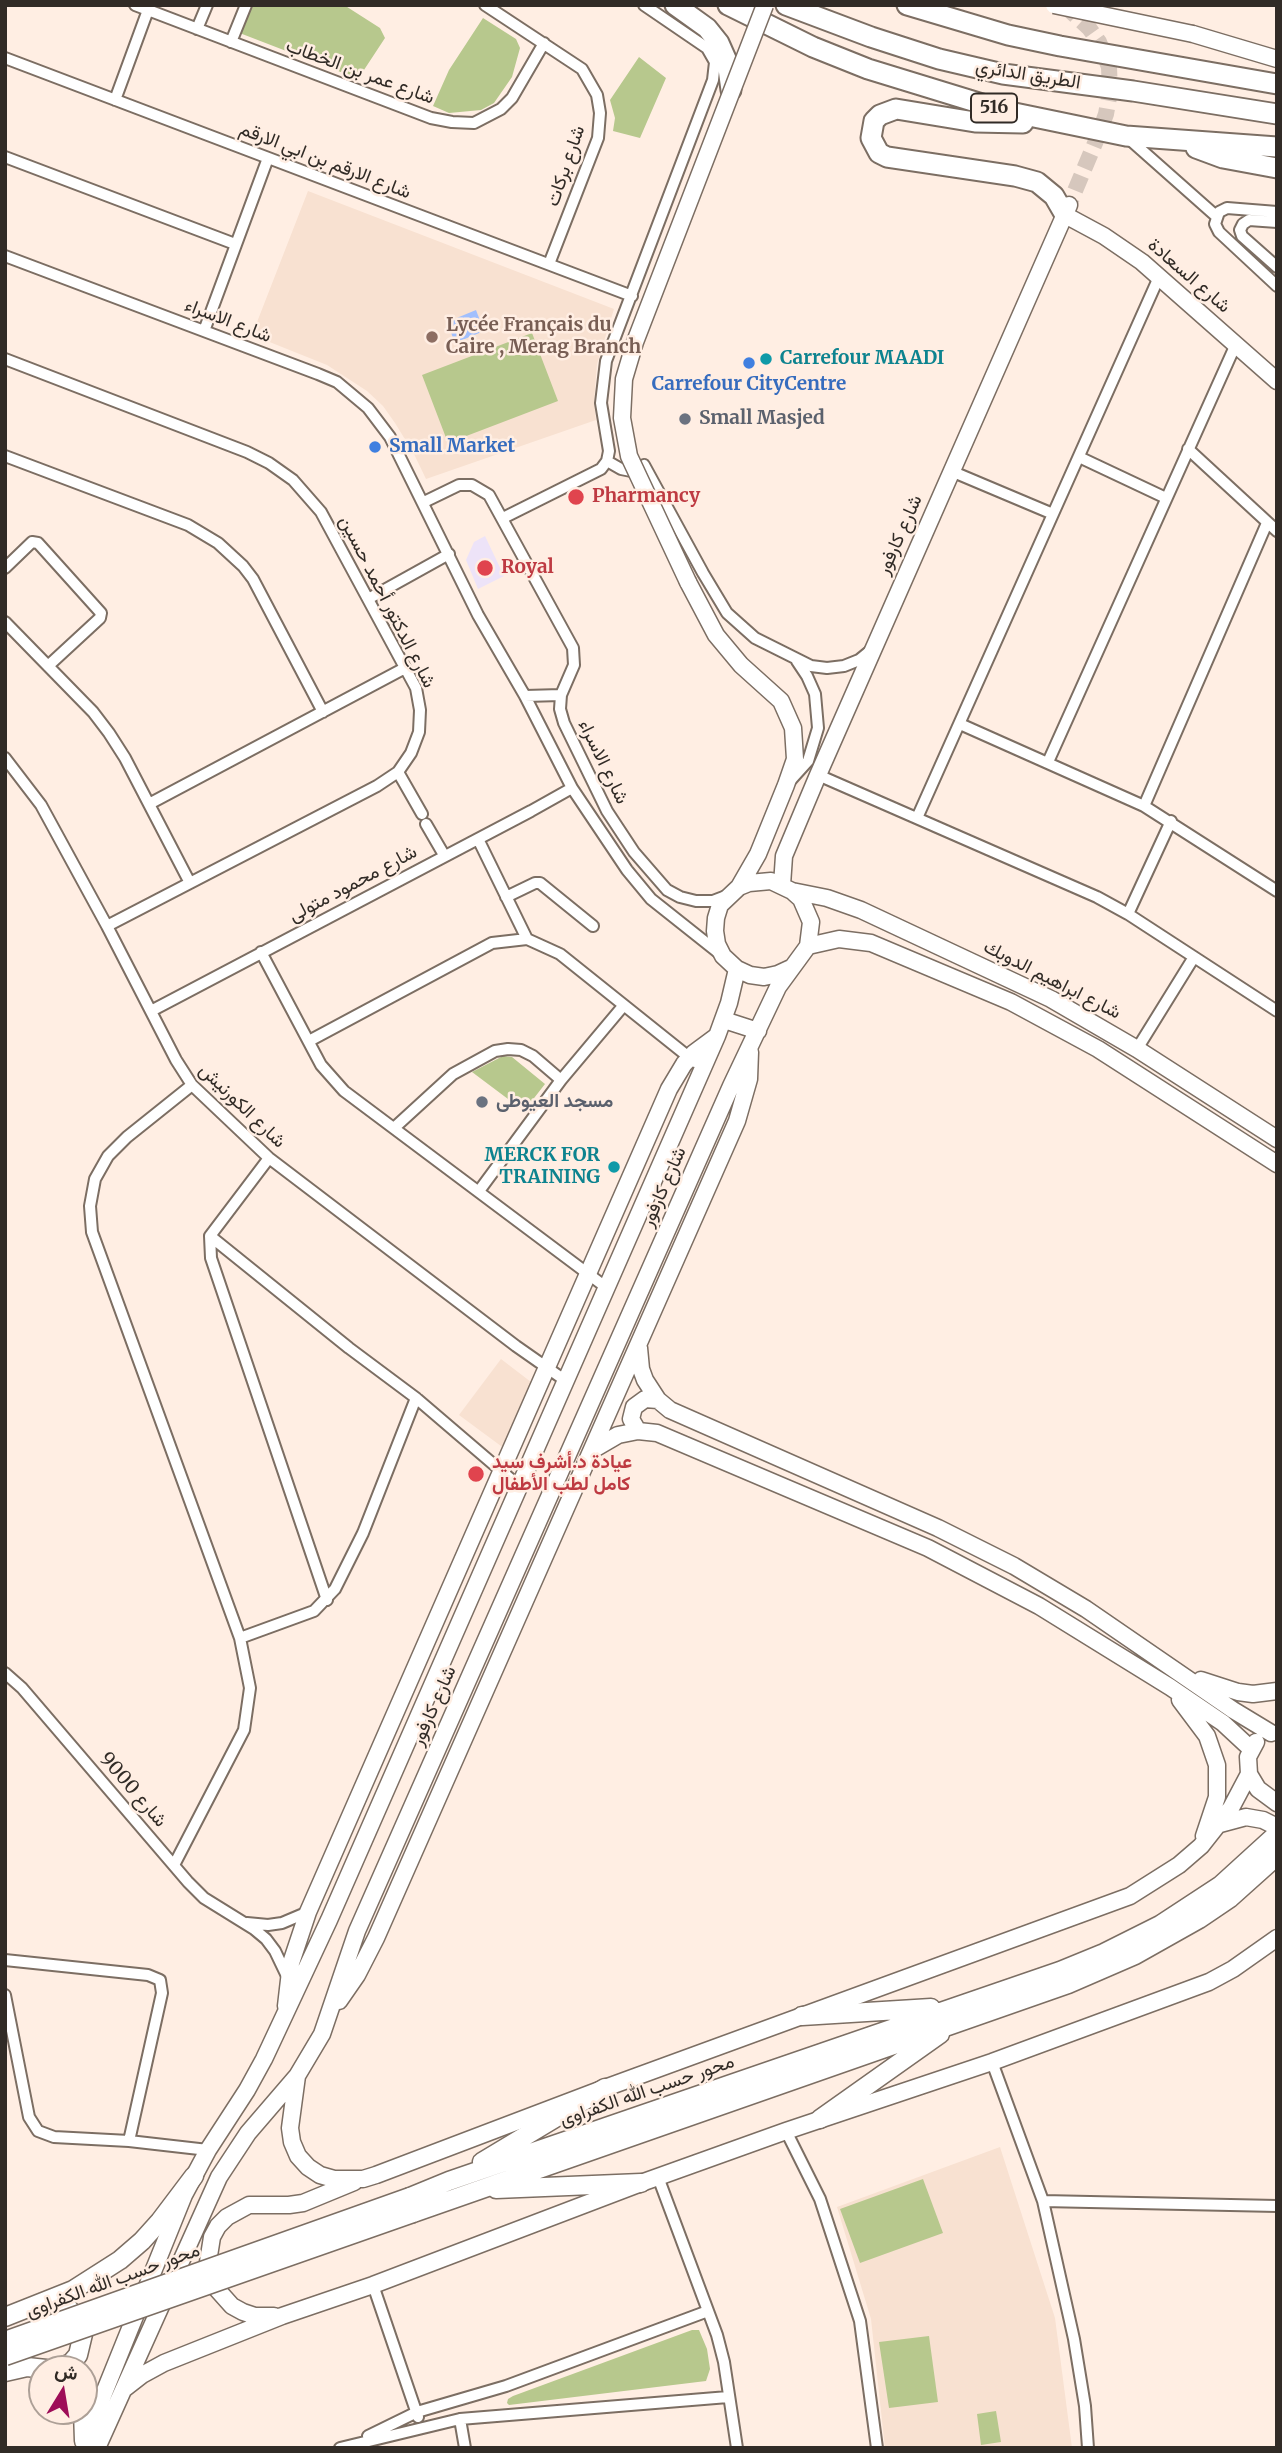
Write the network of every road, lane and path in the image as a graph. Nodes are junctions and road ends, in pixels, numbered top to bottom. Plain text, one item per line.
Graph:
1 (135, 5) edge
2 (207, 5) edge
3 (246, 5) edge
4 (485, 5) edge
5 (644, 5) edge
6 (675, 5) edge
7 (728, 5) edge
8 (765, 5) edge
9 (786, 5) edge
10 (907, 5) edge
11 (1054, 5) edge
12 (148, 10) junction
13 (197, 29) junction
14 (231, 42) junction
15 (544, 43) junction
16 (5, 58) edge
17 (1277, 59) edge
18 (1277, 84) edge
19 (731, 90) junction
20 (115, 100) junction
21 (1277, 114) edge
22 (1046, 121) junction
23 (1126, 136) junction
24 (1182, 141) junction
25 (1277, 147) edge
26 (5, 157) edge
27 (268, 158) junction
28 (1277, 168) edge
29 (1067, 210) junction
30 (1277, 212) edge
31 (1216, 216) junction
32 (1277, 222) edge
33 (235, 244) junction
34 (6, 258) edge
35 (549, 264) junction
36 (1277, 267) edge
37 (1159, 277) junction
38 (1277, 286) edge
39 (632, 296) junction
40 (204, 331) junction
41 (1236, 344) junction
42 (5, 359) edge
43 (1277, 381) edge
44 (1188, 449) junction
45 (5, 456) edge
46 (1079, 457) junction
47 (607, 461) junction
48 (951, 471) junction
49 (1166, 498) junction
50 (424, 502) junction
51 (1053, 514) junction
52 (503, 518) junction
53 (1267, 523) junction
54 (1277, 531) edge
55 (449, 554) junction
56 (5, 568) edge
57 (368, 599) junction
58 (7, 626) edge
59 (873, 649) junction
60 (796, 659) junction
61 (48, 666) junction
62 (405, 668) junction
63 (561, 695) junction
64 (525, 696) junction
65 (323, 712) junction
66 (960, 723) junction
67 (5, 758) edge
68 (1048, 762) junction
69 (398, 772) junction
70 (818, 775) junction
71 (786, 785) junction
72 (572, 788) junction
73 (149, 804) junction
74 (1144, 806) junction
75 (918, 818) junction
76 (1171, 821) junction
77 (478, 839) junction
78 (760, 849) junction
79 (444, 855) junction
80 (784, 856) junction
81 (190, 883) junction
82 (787, 888) junction
83 (734, 891) junction
84 (1277, 891) edge
85 (506, 897) junction
86 (861, 909) junction
87 (1128, 914) junction
88 (107, 926) junction
89 (593, 926) dead end
90 (527, 939) junction
91 (855, 940) junction
92 (808, 946) junction
93 (261, 953) junction
94 (723, 956) junction
95 (1194, 957) junction
96 (791, 968) junction
97 (737, 969) junction
98 (624, 1005) junction
99 (1277, 1010) edge
100 (151, 1011) junction
101 (724, 1020) junction
102 (758, 1031) junction
103 (717, 1036) junction
104 (309, 1041) junction
105 (750, 1049) junction
106 (1137, 1049) junction
107 (690, 1058) junction
108 (703, 1069) junction
109 (561, 1080) junction
110 (192, 1085) junction
111 (394, 1128) junction
112 (1277, 1139) edge
113 (269, 1158) junction
114 (1277, 1164) edge
115 (479, 1191) junction
116 (676, 1212) junction
117 (210, 1236) junction
118 (675, 1265) junction
119 (588, 1274) junction
120 (607, 1288) junction
121 (639, 1345) junction
122 (547, 1367) junction
123 (566, 1381) junction
124 (416, 1398) junction
125 (658, 1400) junction
126 (638, 1431) junction
127 (592, 1451) junction
128 (502, 1470) junction
129 (520, 1487) junction
130 (559, 1528) junction
131 (531, 1542) junction
132 (327, 1600) junction
133 (240, 1638) junction
134 (454, 1639) junction
135 (481, 1649) junction
136 (442, 1663) junction
137 (5, 1673) edge
138 (1179, 1673) junction
139 (470, 1677) junction
140 (1170, 1687) junction
141 (1277, 1691) edge
142 (1274, 1732) edge
143 (1251, 1749) junction
144 (1249, 1774) junction
145 (442, 1790) junction
146 (383, 1798) junction
147 (1277, 1803) edge
148 (348, 1820) junction
149 (406, 1821) junction
150 (1220, 1824) junction
151 (1277, 1827) edge
152 (1277, 1834) edge
153 (1200, 1846) junction
154 (1277, 1856) edge
155 (174, 1865) junction
156 (308, 1912) junction
157 (241, 1921) junction
158 (1277, 1938) edge
159 (5, 1960) edge
160 (1106, 1960) junction
161 (288, 1979) junction
162 (5, 1995) edge
163 (331, 2012) junction
164 (286, 2014) junction
165 (955, 2014) junction
166 (802, 2016) junction
167 (992, 2062) junction
168 (297, 2076) junction
169 (605, 2088) junction
170 (820, 2119) junction
171 (786, 2131) junction
172 (129, 2141) junction
173 (208, 2150) junction
174 (194, 2176) junction
175 (362, 2179) junction
176 (649, 2180) junction
177 (449, 2181) junction
178 (475, 2190) junction
179 (1043, 2201) junction
180 (411, 2205) junction
181 (1277, 2206) edge
182 (158, 2257) junction
183 (179, 2262) junction
184 (373, 2285) junction
185 (48, 2302) junction
186 (708, 2311) junction
187 (282, 2316) junction
188 (5, 2317) edge
189 (130, 2328) junction
190 (147, 2336) junction
191 (5, 2341) edge
192 (78, 2355) edge
193 (5, 2356) edge
194 (28, 2367) edge
195 (5, 2372) edge
196 (122, 2391) junction
197 (728, 2397) junction
198 (417, 2412) junction
199 (460, 2419) junction
200 (85, 2425) edge
201 (420, 2427) junction
202 (364, 2440) junction
203 (87, 2446) edge
204 (340, 2448) edge
205 (466, 2448) edge
206 (737, 2448) edge
207 (877, 2448) edge
208 (1088, 2448) edge

1 - 12 street, شارع عمر بن الخطاب
2 - 13 street
3 - 14 street
4 - 15 street, شارع بركات
5 - 39 street
6 - 19 highway
7 - 22 highway, الطريق الدائري / 516
8 - 19 street, bridge
9 - 21 highway, الطريق الدائري / 516
10 - 18 highway, الطريق الدائري
11 - 17 street, bridge
12 - 13 street, شارع عمر بن الخطاب
12 - 20 street
13 - 14 street, شارع عمر بن الخطاب
14 - 15 street, شارع عمر بن الخطاب
15 - 35 street, شارع بركات
16 - 20 street, شارع الارقم بن ابي الارقم
19 - 71 street, bridge
20 - 27 street, شارع الارقم بن ابي الارقم
22 - 23 highway, الطريق الدائري / 516
22 - 29 highway
23 - 24 highway, الطريق الدائري / 516
23 - 31 street
24 - 25 highway, الطريق الدائري / 516
24 - 28 highway, الطريق الدائري / 516
26 - 33 street
27 - 33 street
27 - 35 street, شارع الارقم بن ابي الارقم
29 - 37 street, شارع السعادة
29 - 48 street, شارع كارفور
30 - 31 street
31 - 38 street
32 - 36 street
33 - 40 street
34 - 40 street, شارع الاسراء
35 - 39 street, شارع الارقم بن ابي الارقم
37 - 41 street, شارع السعادة
37 - 46 street
39 - 47 street
40 - 50 street, شارع الاسراء
41 - 43 street, شارع السعادة
41 - 44 street
42 - 57 street, شارع الدكتور أحمد حسين
44 - 49 street
44 - 53 street
45 - 65 street
46 - 49 street
46 - 51 street
47 - 52 street
47 - 60 street
48 - 51 street
48 - 59 street, شارع كارفور
49 - 68 street
50 - 52 street
50 - 55 street, شارع الاسراء
51 - 66 street
52 - 63 street
53 - 54 street
53 - 74 street
55 - 57 street
55 - 64 street, شارع الاسراء
56 - 61 street
57 - 62 street, شارع الدكتور أحمد حسين
58 - 61 street
59 - 60 street
59 - 70 street, شارع كارفور
60 - 71 street
61 - 73 street
62 - 65 street
62 - 69 street, شارع الدكتور أحمد حسين
63 - 64 street
63 - 83 street, شارع الاسراء
64 - 72 street, شارع الاسراء
65 - 73 street
66 - 68 street
66 - 75 street
67 - 88 street, شارع الكورنيش
68 - 74 street
69 - 79 street
69 - 81 street, شارع الدكتور أحمد حسين
70 - 75 street
70 - 80 street, شارع كارفور
71 - 78 street
72 - 77 street, شارع محمود متولى
72 - 94 street, شارع الاسراء
73 - 81 street
74 - 76 street
75 - 87 street
76 - 84 street
76 - 87 street
77 - 79 street, شارع محمود متولى
77 - 85 street
78 - 80 street
78 - 83 street
79 - 93 street, شارع محمود متولى
80 - 82 street, شارع كارفور
81 - 88 street, شارع الدكتور أحمد حسين
82 - 83 street
82 - 86 street, شارع ابراهيم الدوبك
82 - 92 street
83 - 94 street
85 - 89 street
85 - 90 street
86 - 91 street
86 - 106 street, شارع ابراهيم الدوبك
87 - 95 street
88 - 100 street, شارع الكورنيش
90 - 98 street
90 - 104 street
91 - 92 street, شارع ابراهيم الدوبك
91 - 114 street, شارع ابراهيم الدوبك
92 - 96 street
93 - 100 street, شارع محمود متولى
93 - 104 street
94 - 97 street
95 - 99 street
95 - 106 street
96 - 97 street
96 - 102 street, شارع كارفور
97 - 101 street, شارع كارفور
98 - 107 street
98 - 109 street
100 - 110 street, شارع الكورنيش
101 - 102 street
101 - 103 street, شارع كارفور
102 - 105 street, شارع كارفور
103 - 107 street
103 - 108 street, شارع كارفور
104 - 111 street
105 - 116 street, شارع كارفور
105 - 118 street
106 - 112 street, شارع ابراهيم الدوبك
107 - 108 street
107 - 119 street
108 - 120 street, شارع كارفور
109 - 111 street
109 - 115 street
110 - 113 street, شارع الكورنيش
110 - 133 street
111 - 115 street
113 - 117 street
113 - 122 street, شارع الكورنيش
115 - 119 street
116 - 118 street
116 - 131 street, شارع كارفور
117 - 124 street
117 - 132 street
118 - 121 street
119 - 120 street
119 - 122 street
120 - 123 street, شارع كارفور
121 - 125 street
121 - 127 street
122 - 123 street, شارع الكورنيش
122 - 128 street
123 - 129 street, شارع كارفور
124 - 128 street
124 - 132 street
125 - 126 street
125 - 138 street
126 - 127 street
126 - 140 street
127 - 130 street
128 - 129 street
128 - 148 street
129 - 134 street, شارع كارفور
130 - 131 street
130 - 145 street
131 - 135 street, شارع كارفور
132 - 133 street
133 - 155 street
134 - 135 street
134 - 136 street, شارع كارفور
135 - 139 street, شارع كارفور
136 - 139 street
136 - 146 street, شارع كارفور
137 - 155 street, شارع 9000
138 - 141 street
138 - 142 street
139 - 149 street, شارع كارفور
140 - 143 street
140 - 153 street
142 - 143 street
143 - 144 street
144 - 147 street
144 - 150 street
145 - 149 street
145 - 163 street
146 - 148 street
146 - 164 street, شارع كارفور
148 - 156 street
149 - 163 street, شارع كارفور
150 - 151 street
150 - 153 street
152 - 160 main road, محور حسب الله الكفراوى
153 - 166 street
154 - 160 main road, محور حسب الله الكفراوى
155 - 157 street, شارع 9000
156 - 157 street
156 - 161 street
157 - 161 street, شارع 9000
158 - 167 street
159 - 172 street
160 - 165 main road, محور حسب الله الكفراوى
161 - 164 street
162 - 172 street
163 - 168 street, شارع كارفور
164 - 173 street, شارع كارفور
165 - 166 main road
165 - 170 main road
165 - 177 main road, محور حسب الله الكفراوى
165 - 178 main road, محور حسب الله الكفراوى
166 - 169 street
167 - 170 street
167 - 179 street
168 - 175 street
168 - 183 street, شارع كارفور
169 - 175 street
169 - 177 main road
170 - 171 street
171 - 176 street
171 - 207 street
172 - 173 street
173 - 174 street, شارع كارفور
174 - 182 street, شارع كارفور
174 - 185 main road
175 - 187 street
176 - 178 main road
176 - 184 street
176 - 186 street
177 - 180 main road, محور حسب الله الكفراوى
178 - 180 main road, محور حسب الله الكفراوى
179 - 181 street
179 - 208 street
180 - 191 main road, محور حسب الله الكفراوى, bridge
180 - 193 main road, محور حسب الله الكفراوى, bridge
182 - 183 street
182 - 189 street, شارع كارفور
183 - 190 street, شارع كارفور
184 - 187 street
184 - 198 street
185 - 188 main road
185 - 192 main road
186 - 197 street
186 - 198 street
187 - 196 street
189 - 190 street
189 - 203 street, شارع كارفور
190 - 196 street, شارع كارفور
194 - 195 main road
196 - 203 street, شارع كارفور
197 - 199 street
197 - 206 street
198 - 201 street
198 - 202 street
199 - 201 street
199 - 205 street
200 - 203 main road
201 - 202 street
202 - 204 street

